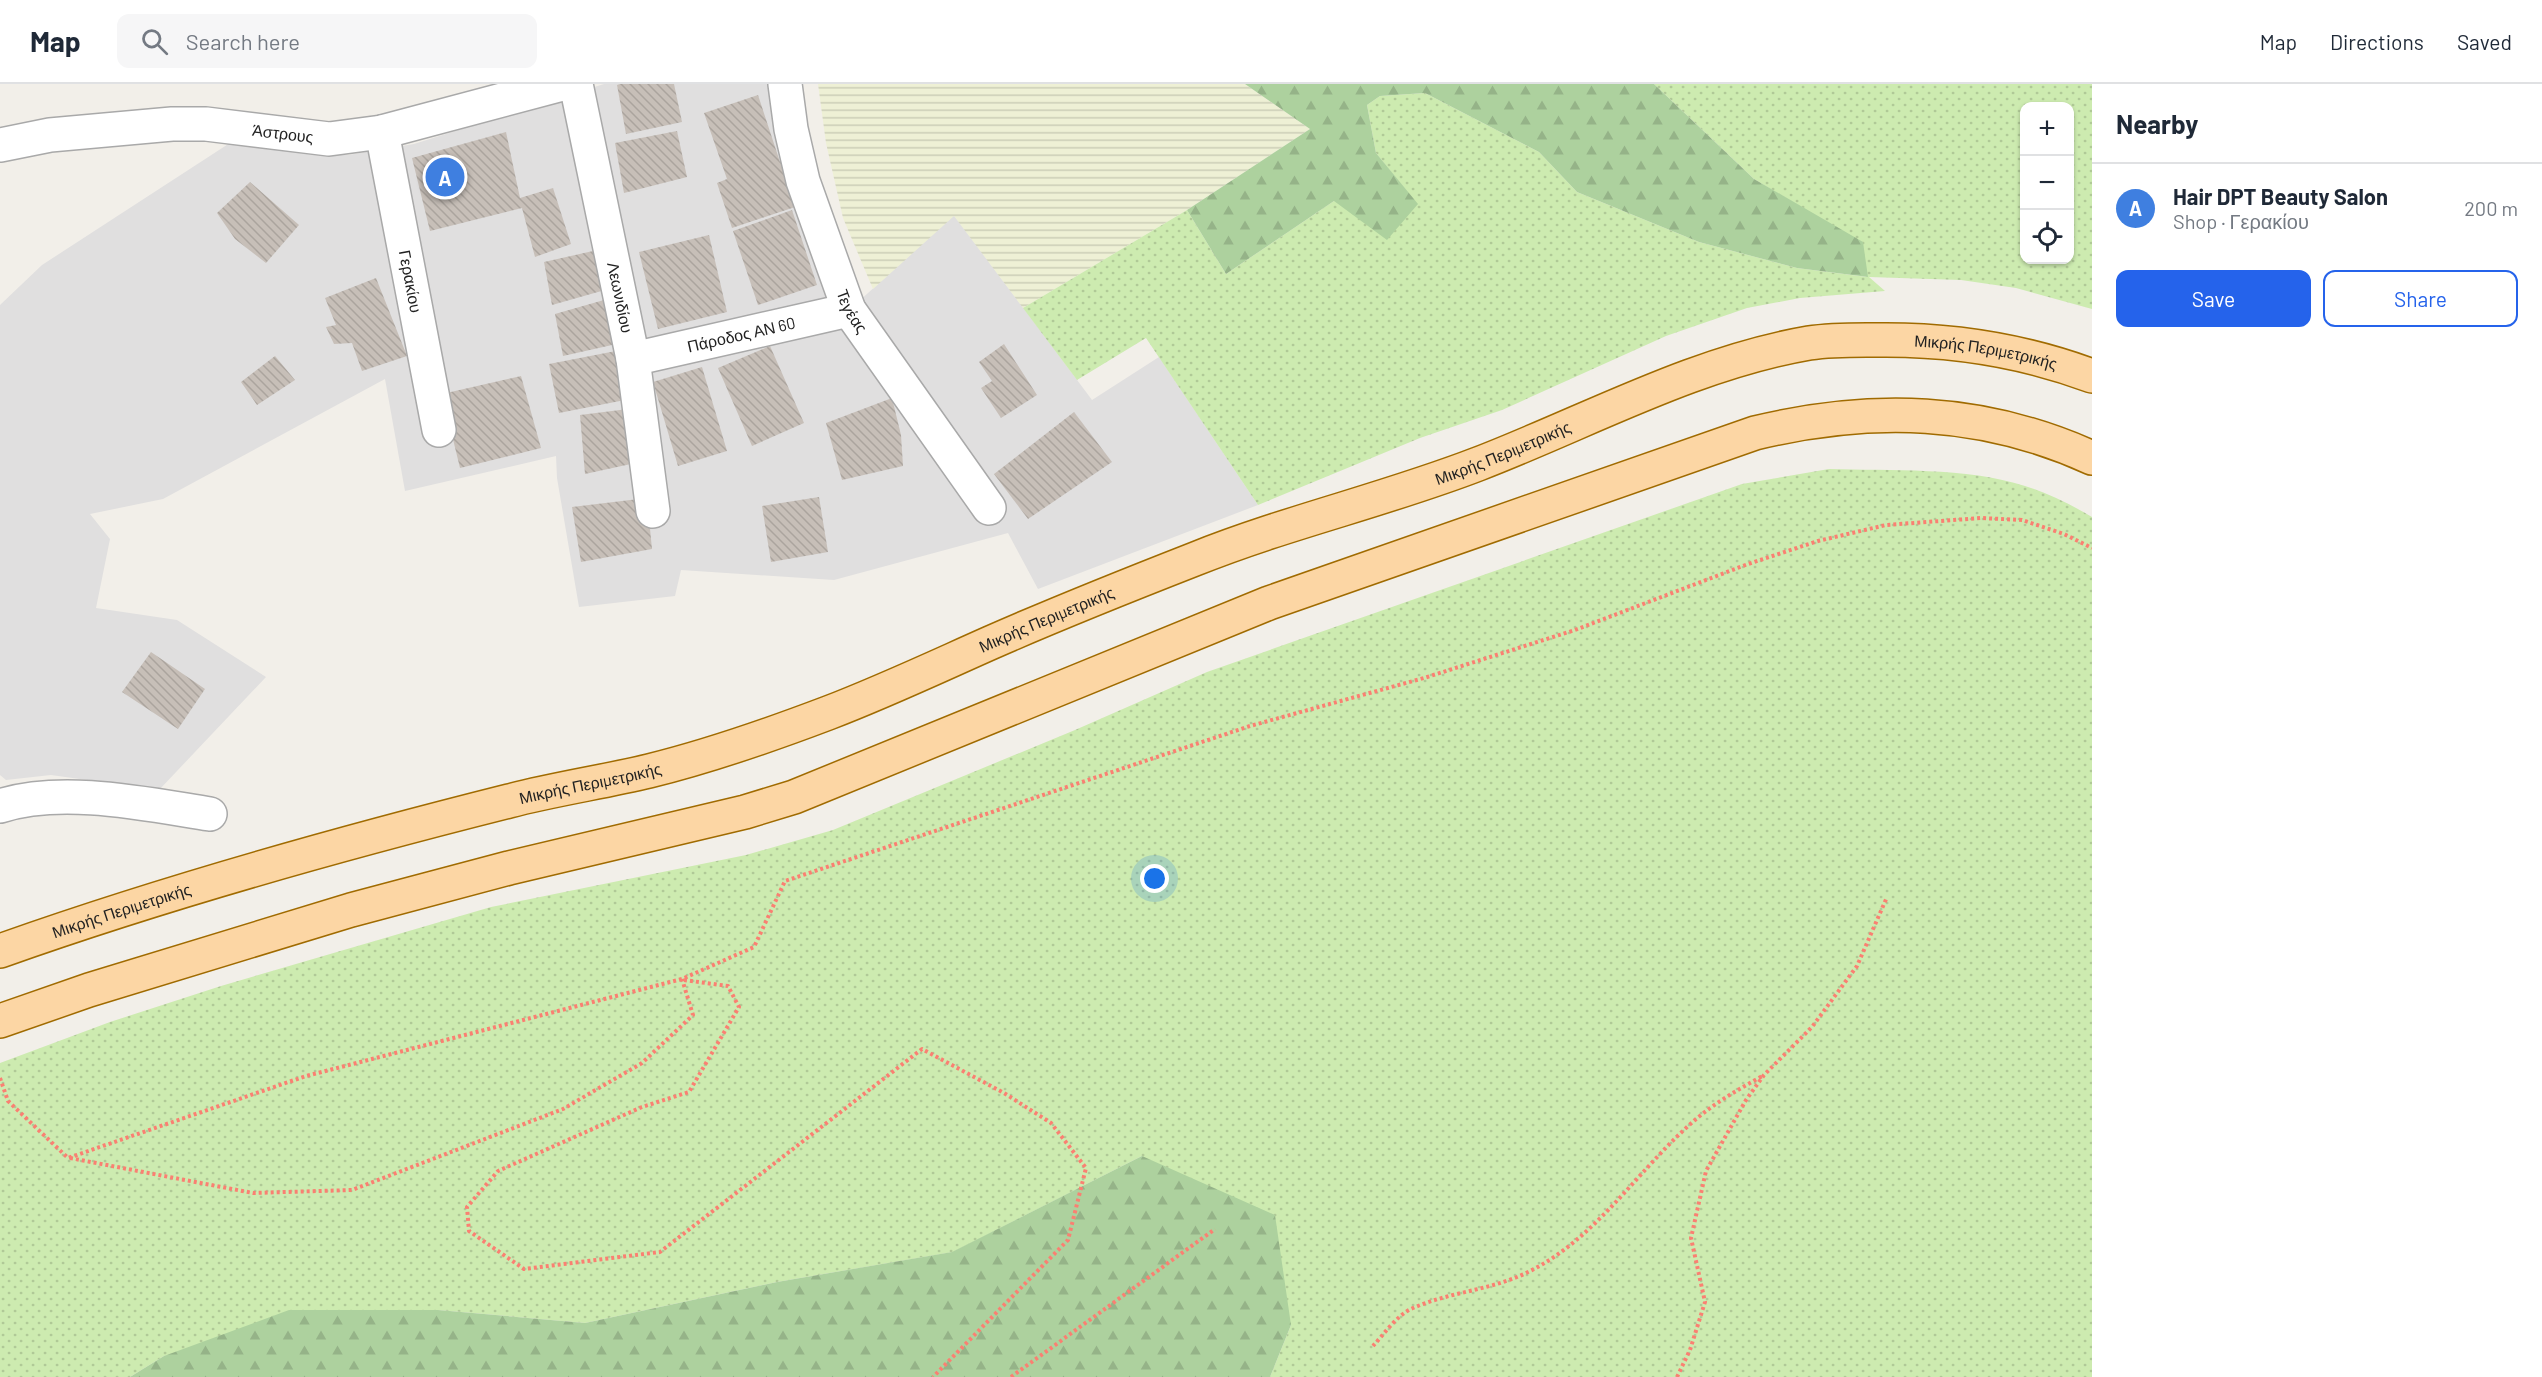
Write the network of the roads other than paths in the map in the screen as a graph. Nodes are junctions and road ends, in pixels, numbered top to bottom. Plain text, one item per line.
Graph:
1 (562, 84) edge
2 (576, 84) edge
3 (785, 84) edge
4 (382, 132) junction
5 (0, 145) edge
6 (849, 310) junction
7 (633, 359) junction
8 (2092, 376) edge
9 (439, 430) dead end
10 (2092, 458) edge
11 (989, 508) dead end
12 (653, 511) dead end
13 (0, 806) edge
14 (210, 814) dead end
15 (0, 951) edge
16 (0, 1021) edge

1 - 4 street, Άστρους
2 - 7 street, Λεωνιδίου
3 - 6 street, Τεγέας
4 - 5 street, Άστρους
4 - 9 street, Γερακίου
6 - 7 street, Πάροδος ΑΝ 60
6 - 11 street, Τεγέας
7 - 12 street, Λεωνιδίου
8 - 15 main road, Μικρής Περιμετρικής
10 - 16 main road
13 - 14 street

